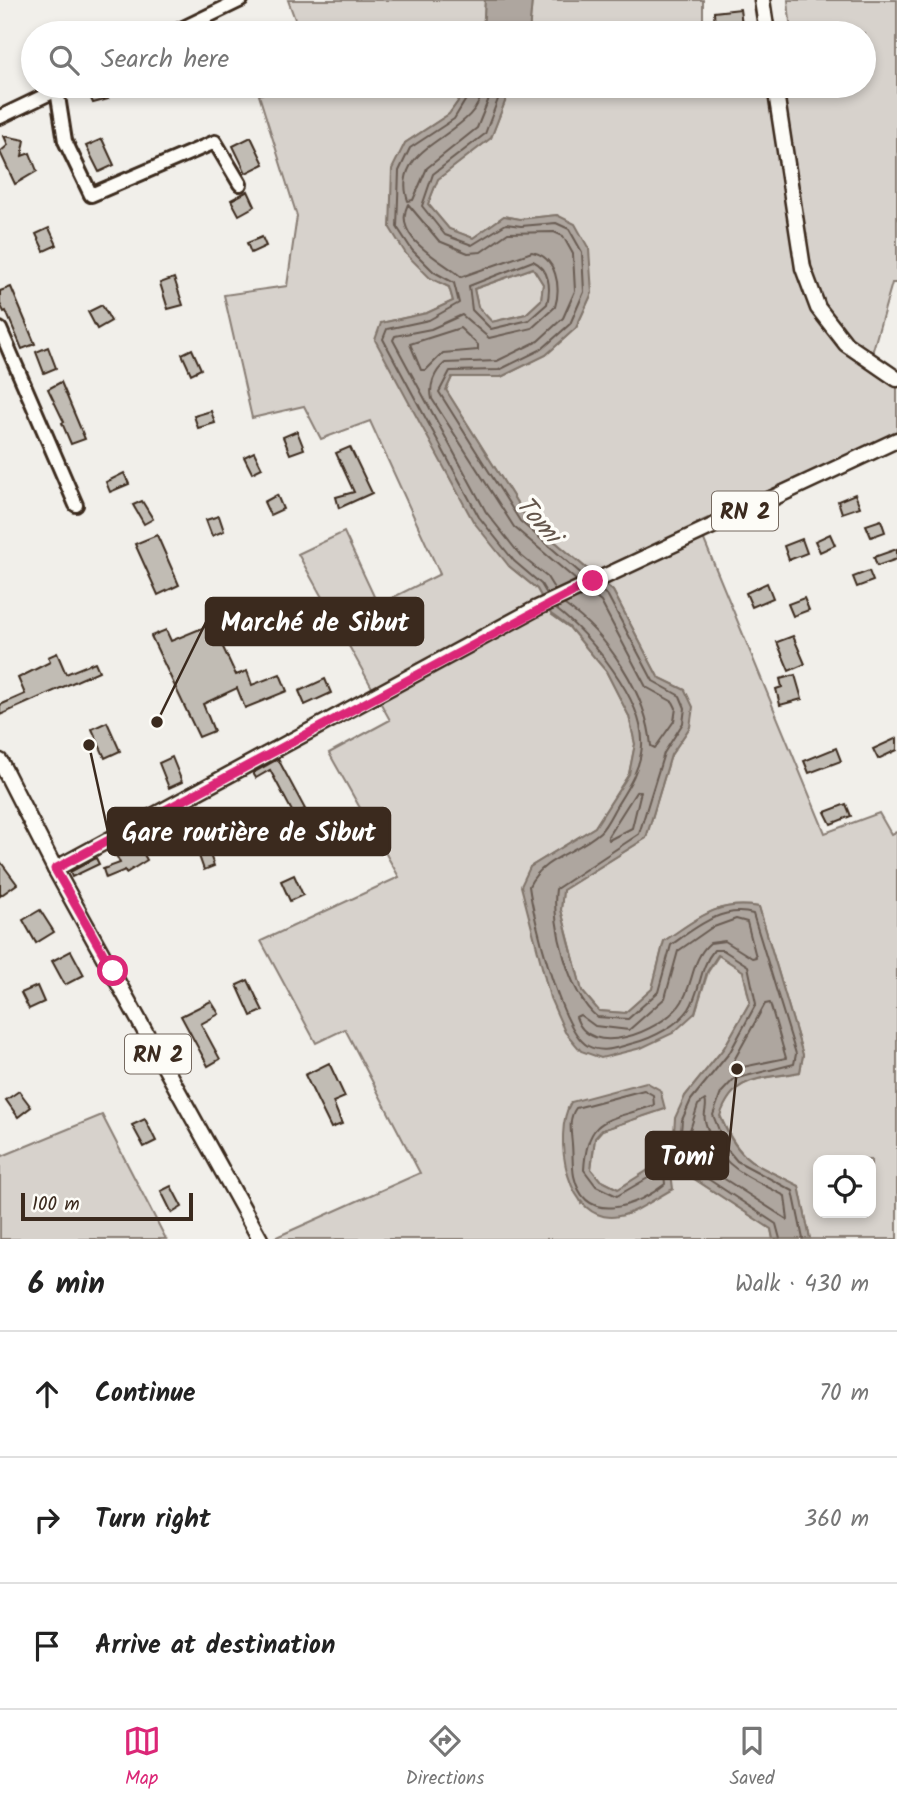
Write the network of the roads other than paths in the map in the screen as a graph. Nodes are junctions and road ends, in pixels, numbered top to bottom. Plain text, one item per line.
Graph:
1 (241, 0) edge
2 (762, 0) edge
3 (198, 21) edge
4 (765, 21) edge
5 (40, 98) edge
6 (62, 98) edge
7 (777, 98) edge
8 (0, 117) edge
9 (240, 184) dead end
10 (0, 329) edge
11 (897, 379) edge
12 (897, 440) edge
13 (76, 505) dead end
14 (0, 761) edge
15 (55, 869) junction
16 (260, 1239) edge

1 - 3 street
2 - 4 main road
5 - 8 street
6 - 9 street
7 - 11 main road
10 - 13 street
12 - 15 main road, RN 2
14 - 15 main road, RN 2
15 - 16 main road, RN 2

